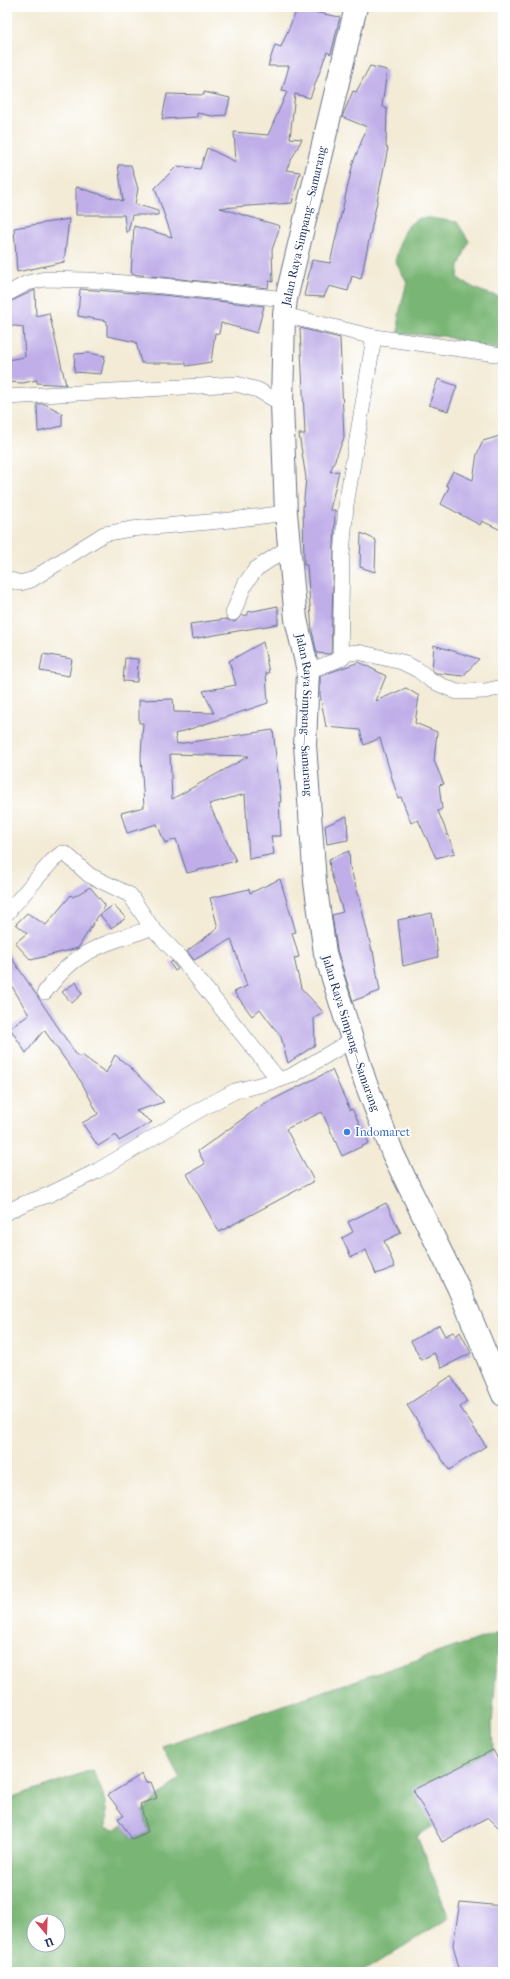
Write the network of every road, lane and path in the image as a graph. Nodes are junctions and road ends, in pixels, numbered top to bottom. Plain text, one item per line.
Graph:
1 (356, 7) edge
2 (7, 294) edge
3 (285, 307) junction
4 (374, 337) junction
5 (503, 355) edge
6 (7, 397) edge
7 (282, 404) junction
8 (286, 513) junction
9 (289, 547) junction
10 (7, 579) edge
11 (233, 613) dead end
12 (340, 659) junction
13 (308, 671) junction
14 (503, 687) edge
15 (7, 913) edge
16 (152, 928) junction
17 (45, 992) dead end
18 (352, 1040) junction
19 (279, 1080) junction
20 (7, 1212) edge
21 (503, 1395) edge

1 - 3 main road, Jalan Raya Simpang—Samarang
2 - 3 street
3 - 4 street
3 - 7 main road, Jalan Raya Simpang—Samarang
4 - 5 street
4 - 12 street
6 - 7 street
7 - 8 main road, Jalan Raya Simpang—Samarang
8 - 9 main road, Jalan Raya Simpang—Samarang
8 - 10 street
9 - 11 street
9 - 13 main road, Jalan Raya Simpang—Samarang
12 - 13 street
12 - 14 street
13 - 18 main road, Jalan Raya Simpang—Samarang
15 - 16 street
16 - 17 street
16 - 19 street
18 - 19 street
18 - 21 main road, Jalan Raya Simpang—Samarang
19 - 20 street

